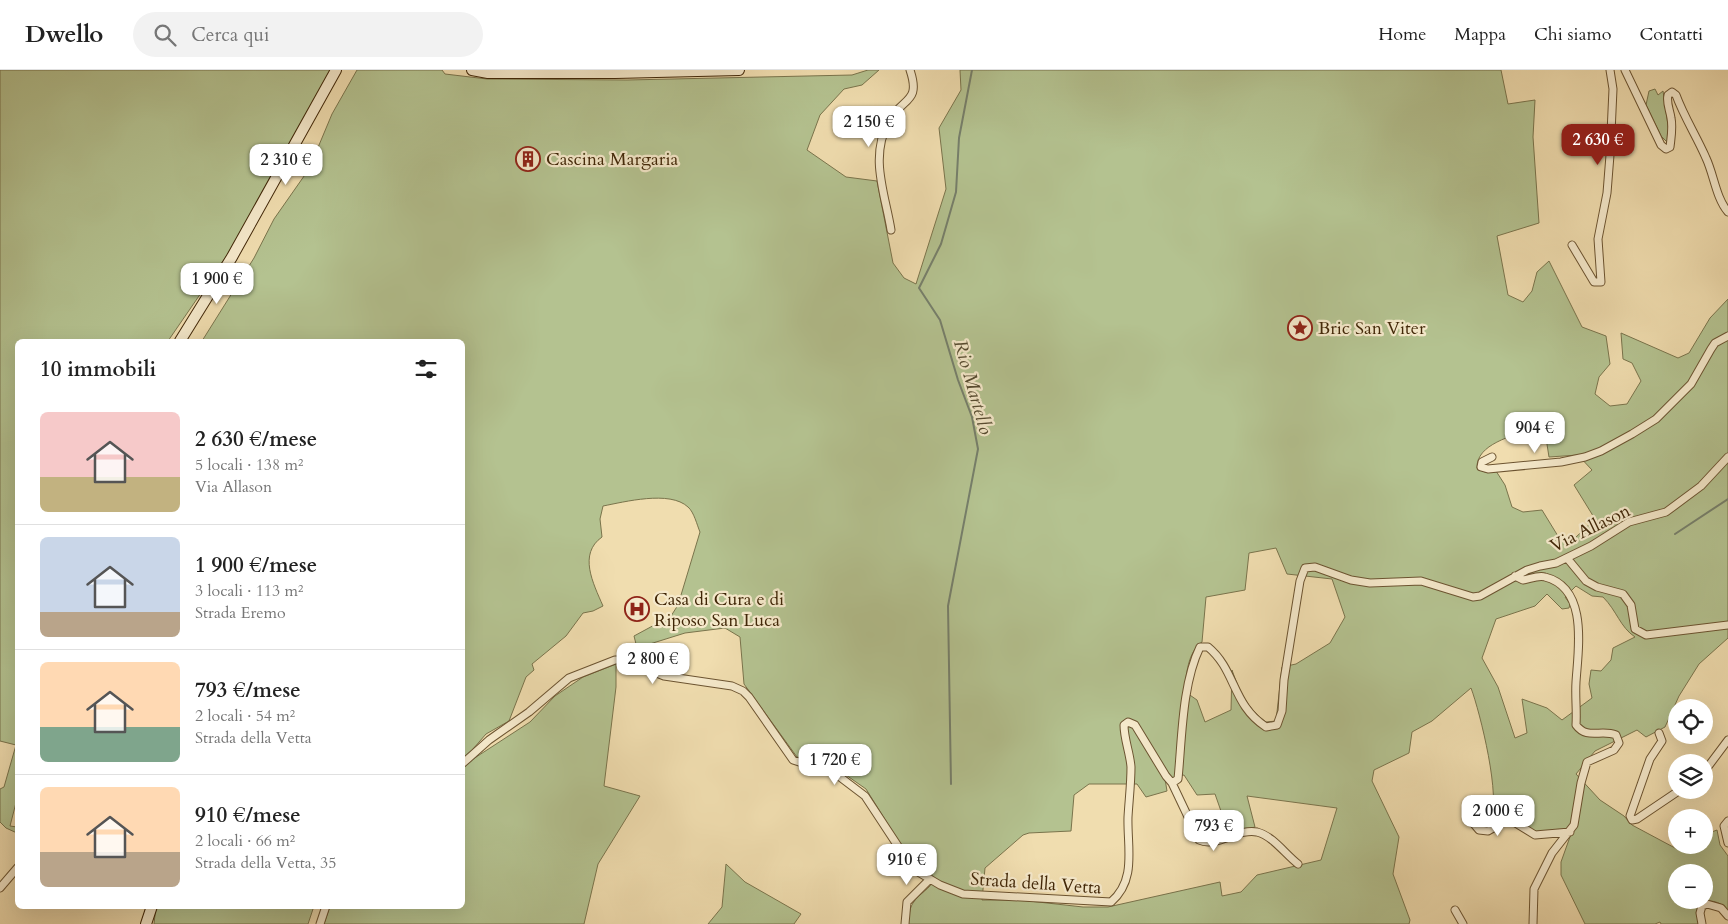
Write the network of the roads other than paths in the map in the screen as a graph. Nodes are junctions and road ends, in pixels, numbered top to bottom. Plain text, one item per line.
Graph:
1 (472, 70) edge
2 (720, 70) edge
3 (739, 70) edge
4 (910, 70) edge
5 (1610, 70) edge
6 (1626, 70) edge
7 (336, 72) edge
8 (1728, 212) edge
9 (891, 230) dead end
10 (1572, 245) dead end
11 (1728, 336) edge
12 (181, 339) edge
13 (1492, 457) dead end
14 (1728, 457) edge
15 (1567, 558) junction
16 (1515, 576) junction
17 (1728, 626) edge
18 (1658, 733) dead end
19 (1728, 740) edge
20 (1713, 760) edge
21 (465, 761) edge
22 (1172, 783) junction
23 (1668, 798) edge
24 (1728, 822) edge
25 (1474, 824) dead end
26 (1570, 832) junction
27 (1728, 843) edge
28 (1298, 864) dead end
29 (15, 870) edge
30 (930, 878) junction
31 (0, 888) edge
32 (151, 909) edge
33 (325, 909) edge
34 (1455, 910) dead end
35 (1728, 916) edge
36 (146, 924) edge
37 (320, 924) edge
38 (905, 924) edge
39 (1463, 924) edge
40 (1533, 924) edge
41 (1702, 924) edge

1 - 2 main road
2 - 3 main road
4 - 9 street
5 - 10 street
6 - 8 street
7 - 12 main road
11 - 13 street
14 - 15 street, Via Allason
15 - 16 street, Via Allason
15 - 17 street
16 - 22 street, Via Allason
16 - 26 street
18 - 23 street
19 - 20 street
21 - 30 street, Strada della Vetta
22 - 28 street, Strada della Vetta
22 - 30 street, Strada della Vetta
24 - 27 street
25 - 26 street
26 - 40 street
29 - 31 street
30 - 38 street
32 - 36 main road
33 - 37 street
34 - 39 street
35 - 41 street

